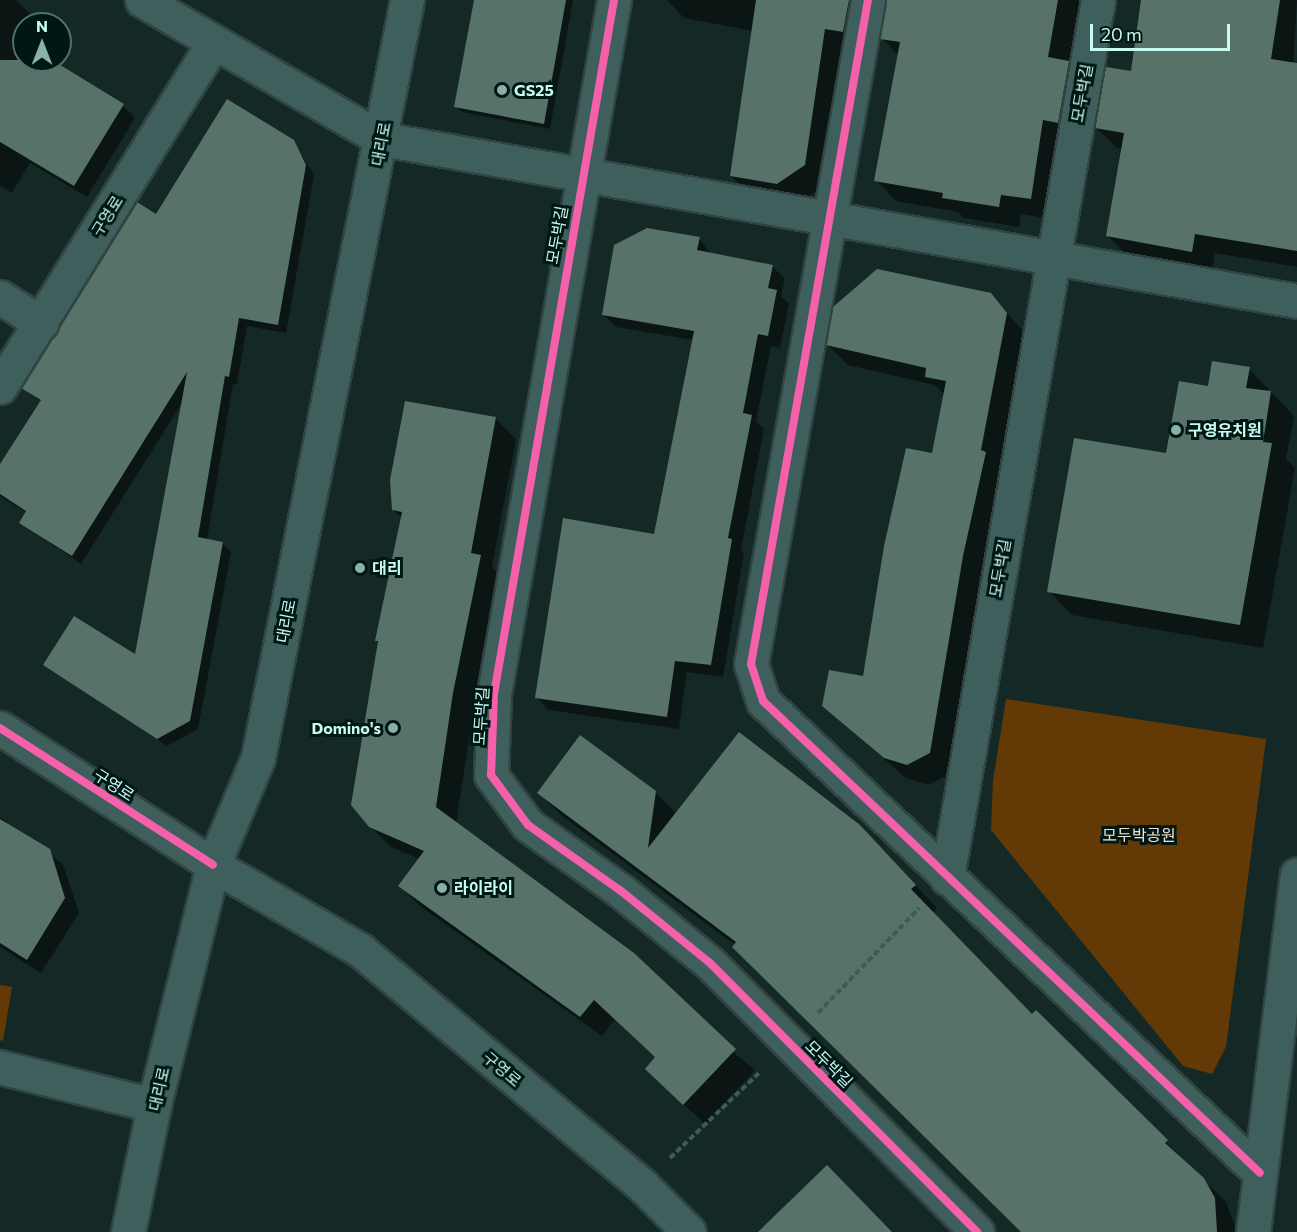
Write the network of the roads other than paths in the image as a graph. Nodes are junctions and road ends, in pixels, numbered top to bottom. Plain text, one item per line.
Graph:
1 (142, 0) edge
2 (407, 0) edge
3 (614, 0) edge
4 (868, 0) edge
5 (1098, 0) edge
6 (213, 44) junction
7 (382, 139) junction
8 (581, 175) junction
9 (831, 219) junction
10 (1053, 258) junction
11 (0, 297) edge
12 (1297, 301) edge
13 (41, 323) junction
14 (0, 387) edge
15 (0, 728) edge
16 (213, 865) junction
17 (1297, 875) edge
18 (947, 878) junction
19 (0, 1067) edge
20 (154, 1105) junction
21 (1260, 1173) junction
22 (128, 1232) edge
23 (689, 1232) edge
24 (977, 1232) edge
25 (1253, 1232) edge

1 - 6 street
2 - 7 street, 대리로
3 - 8 street, 모두박길
4 - 9 street
5 - 10 street, 모두박길
6 - 7 street
6 - 13 street, 구영로
7 - 8 street
7 - 16 street, 대리로
8 - 9 street
8 - 24 street, 모두박길
9 - 10 street
9 - 18 street
10 - 12 street
10 - 18 street, 모두박길
11 - 13 street
13 - 14 street, 구영로
15 - 16 street, 구영로
16 - 20 street, 대리로
16 - 23 street, 구영로
17 - 21 street
18 - 21 street
19 - 20 street
20 - 22 street, 대리로
21 - 25 street

